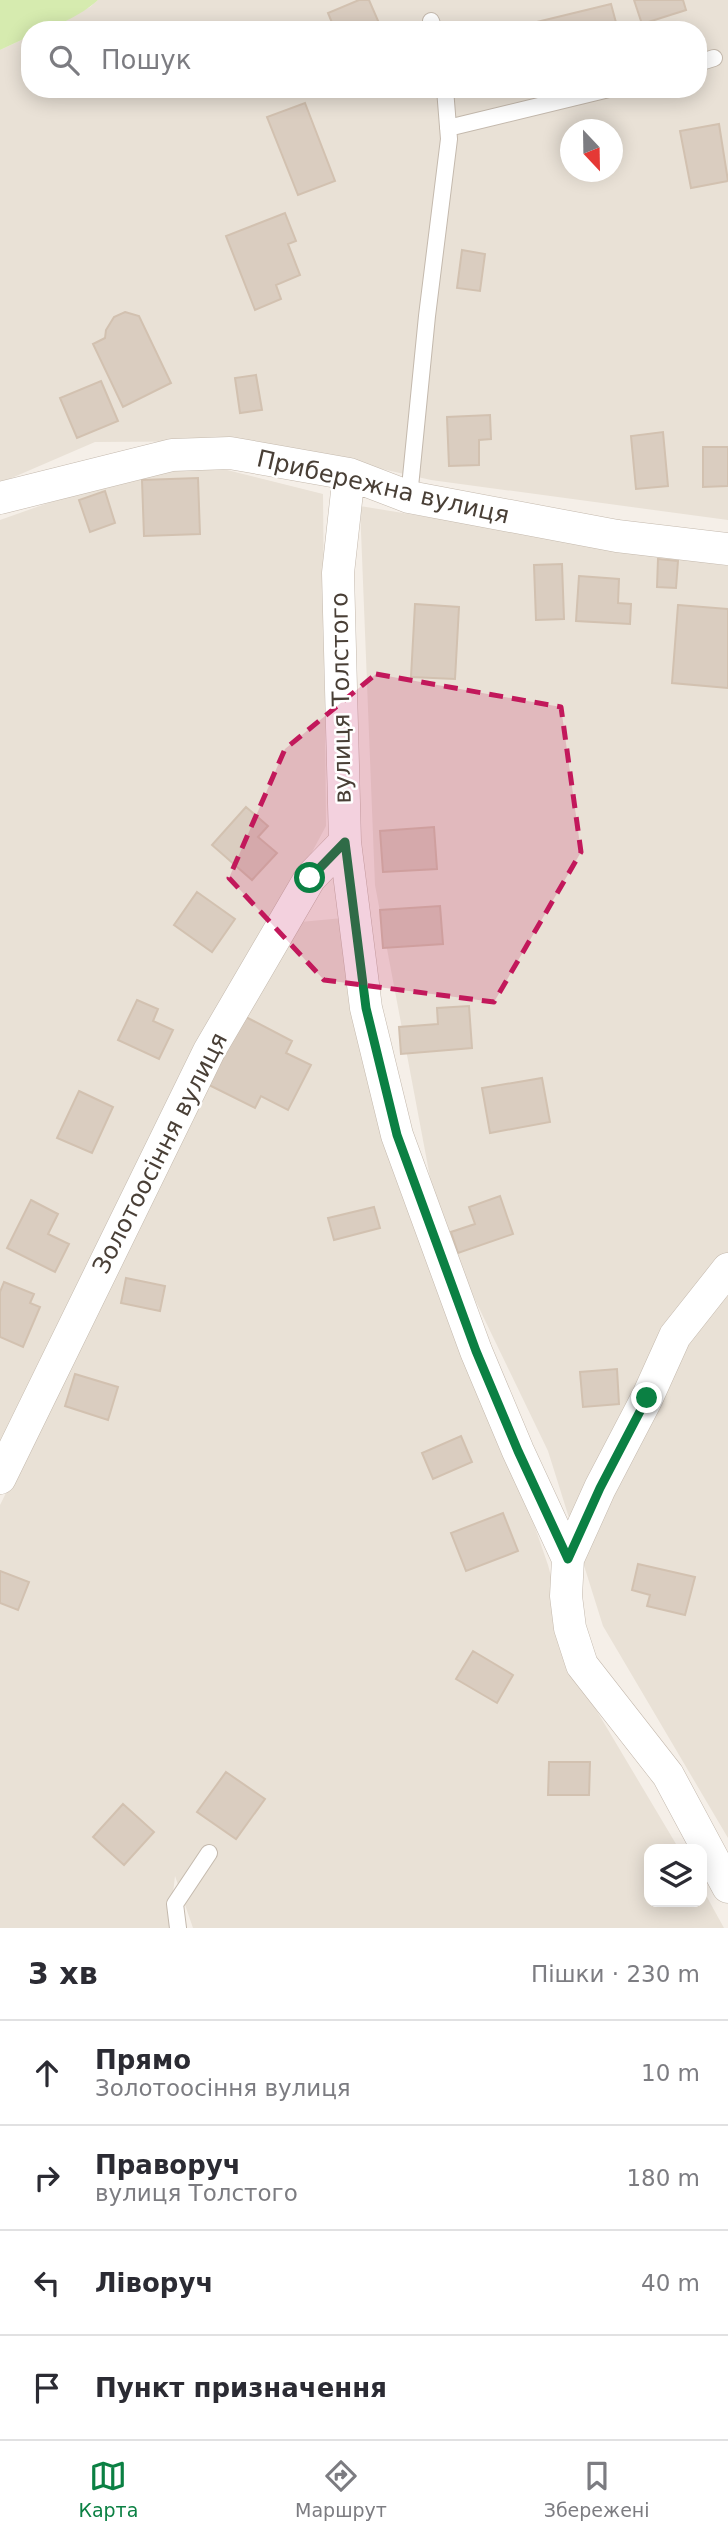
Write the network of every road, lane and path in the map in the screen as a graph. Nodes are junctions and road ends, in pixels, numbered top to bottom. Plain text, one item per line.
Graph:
1 (446, 98) edge
2 (572, 98) edge
3 (448, 128) junction
4 (349, 474) junction
5 (409, 497) junction
6 (0, 498) edge
7 (728, 549) edge
8 (345, 842) junction
9 (728, 1269) edge
10 (0, 1478) edge
11 (568, 1559) junction
12 (209, 1853) dead end
13 (728, 1887) edge
14 (178, 1928) edge

1 - 3 lane
2 - 3 lane
3 - 5 lane
4 - 5 street, Прибережна вулиця
4 - 6 street, Прибережна вулиця
4 - 8 street, вулиця Толстого
5 - 7 street, Прибережна вулиця
8 - 10 street, Золотоосіння вулиця
8 - 11 street, вулиця Толстого
9 - 11 street
11 - 13 street, вулиця Толстого
12 - 14 lane

